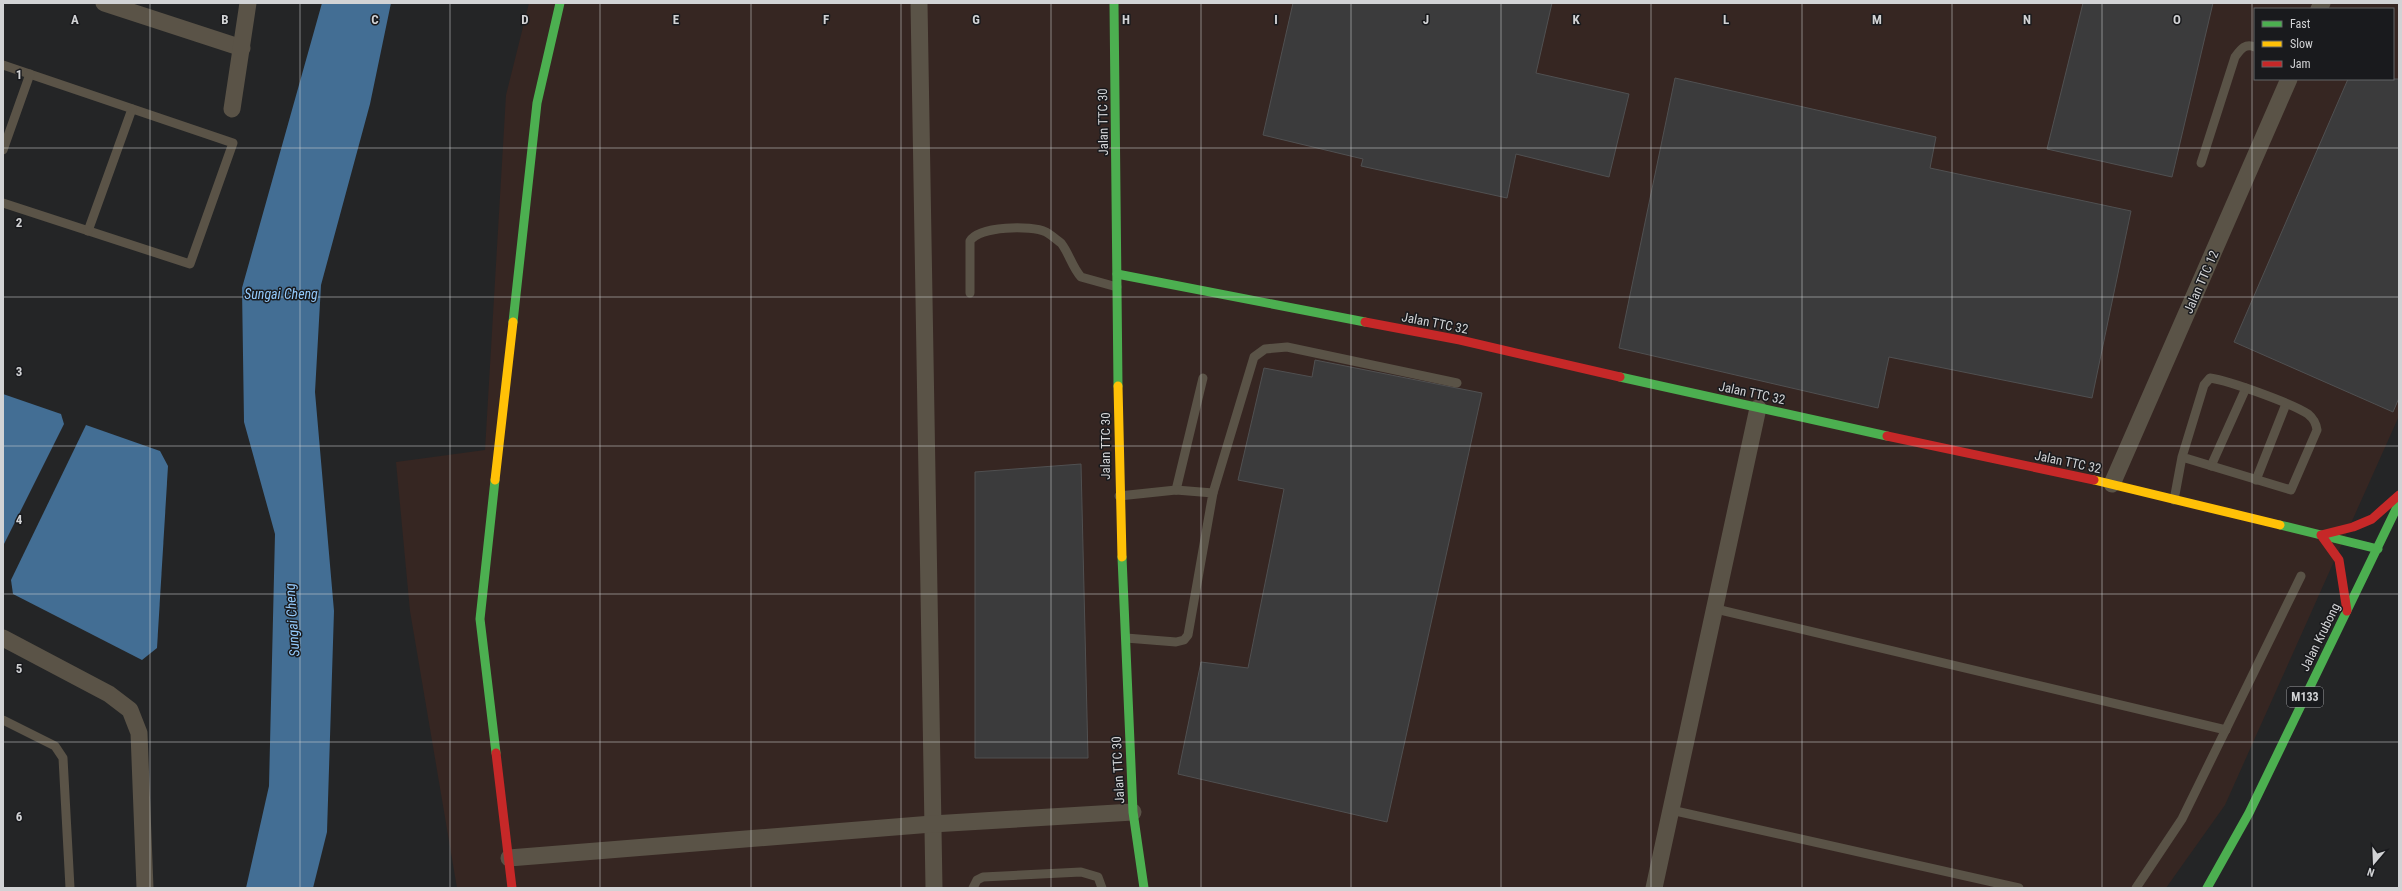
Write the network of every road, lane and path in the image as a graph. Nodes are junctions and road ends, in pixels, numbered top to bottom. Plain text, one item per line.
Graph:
1 (104, 3) edge
2 (248, 3) edge
3 (560, 3) edge
4 (919, 3) edge
5 (1114, 3) edge
6 (2254, 47) edge
7 (242, 48) junction
8 (3, 65) edge
9 (30, 74) junction
10 (2289, 80) edge
11 (132, 108) junction
12 (232, 109) dead end
13 (3, 150) edge
14 (2202, 163) dead end
15 (3, 203) edge
16 (88, 231) junction
17 (1117, 274) junction
18 (1117, 287) junction
19 (970, 293) dead end
20 (1203, 378) dead end
21 (1457, 383) dead end
22 (2246, 388) junction
23 (2286, 404) junction
24 (1758, 408) junction
25 (2182, 457) junction
26 (2211, 466) junction
27 (2256, 480) junction
28 (2112, 484) junction
29 (1176, 490) junction
30 (1214, 493) junction
31 (2399, 494) edge
32 (1119, 496) junction
33 (2174, 500) junction
34 (2399, 503) edge
35 (2321, 535) junction
36 (2378, 549) junction
37 (2301, 576) dead end
38 (1716, 610) junction
39 (2347, 611) junction
40 (3, 638) edge
41 (1125, 638) junction
42 (3, 720) edge
43 (2226, 730) junction
44 (1671, 810) junction
45 (1133, 812) junction
46 (932, 824) junction
47 (509, 858) junction
48 (70, 888) edge
49 (145, 888) edge
50 (512, 888) edge
51 (934, 888) edge
52 (973, 888) edge
53 (1102, 888) edge
54 (1144, 888) edge
55 (1654, 888) edge
56 (2019, 888) edge
57 (2136, 888) edge
58 (2208, 888) edge

1 - 7 street
2 - 7 street
3 - 47 street
4 - 46 street
5 - 17 street, Jalan TTC 30
6 - 14 lane
7 - 12 street
8 - 9 lane
9 - 11 lane
9 - 13 lane
10 - 28 street, Jalan TTC 12
11 - 16 lane
11 - 16 lane
15 - 16 lane
17 - 18 street, Jalan TTC 30
17 - 24 street, Jalan TTC 32
18 - 19 lane
18 - 32 street, Jalan TTC 30
20 - 29 lane
21 - 30 lane
22 - 23 lane
22 - 25 lane
22 - 26 lane
23 - 27 lane
23 - 27 lane
24 - 28 street, Jalan TTC 32
24 - 38 street
25 - 26 lane
25 - 33 lane
26 - 27 lane
28 - 33 street, Jalan TTC 32
29 - 30 lane
29 - 32 lane
30 - 41 lane
31 - 35 street
32 - 41 street, Jalan TTC 30
33 - 35 street, Jalan TTC 32
34 - 36 street, Jalan Krubong / M133
35 - 36 street, Jalan TTC 32
35 - 39 street
36 - 39 street, Jalan Krubong / M133
37 - 43 lane
38 - 43 lane
38 - 44 street
39 - 58 street, Jalan Krubong / M133
40 - 49 street
41 - 45 street, Jalan TTC 30
42 - 48 lane
43 - 57 lane
44 - 55 street
44 - 56 lane
45 - 46 street
45 - 54 street, Jalan TTC 30
46 - 47 street
46 - 51 street
47 - 50 street
52 - 53 lane

